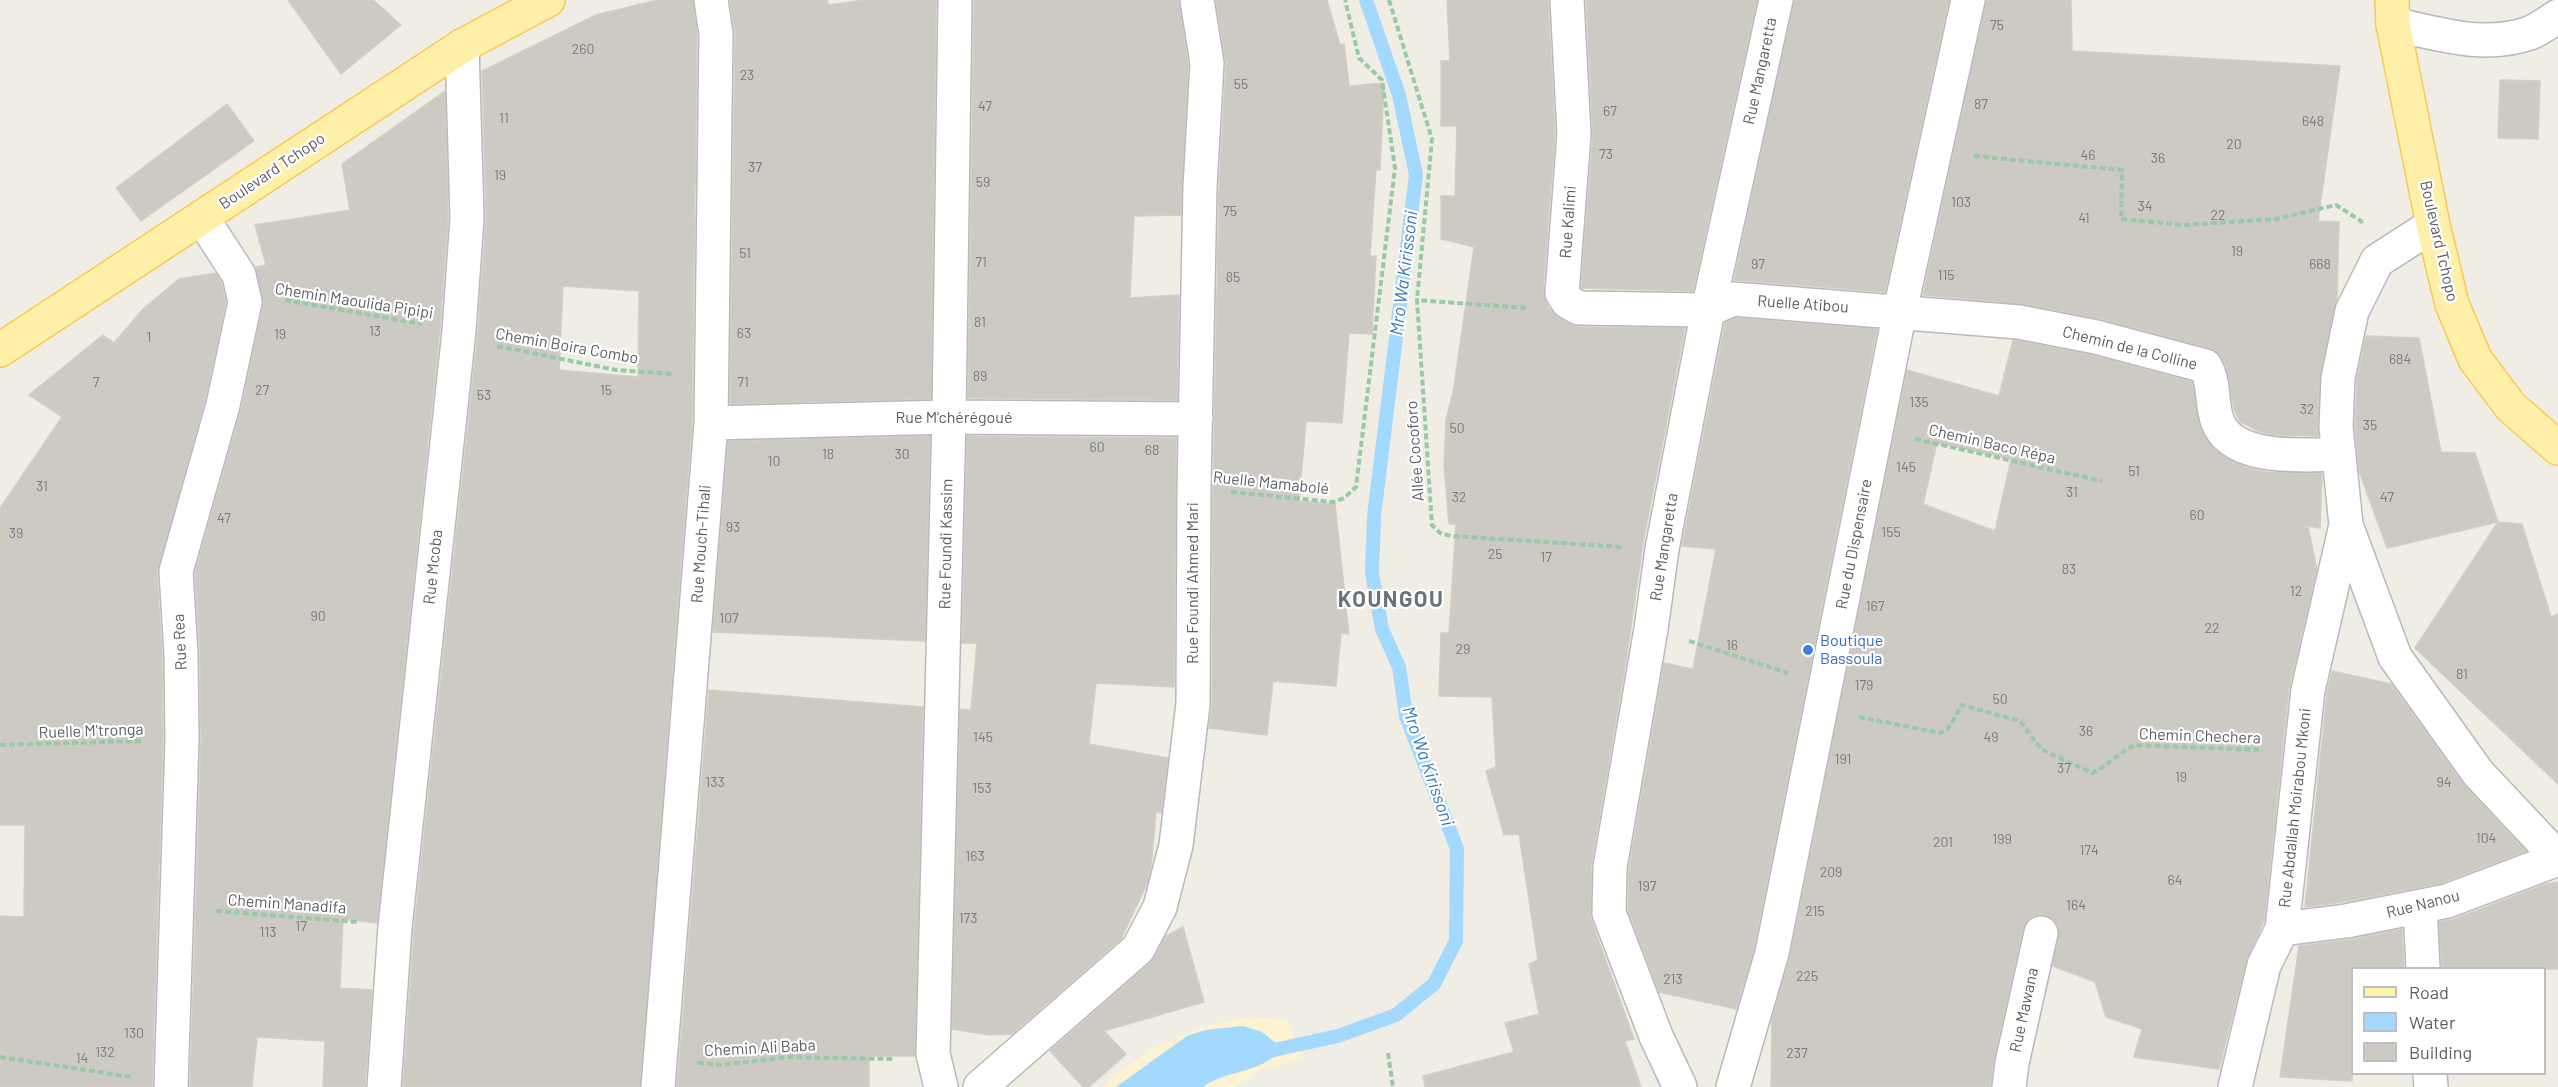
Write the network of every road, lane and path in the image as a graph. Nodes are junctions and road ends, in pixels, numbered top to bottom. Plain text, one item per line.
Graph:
1 (548, 0) edge
2 (711, 0) edge
3 (955, 0) edge
4 (1197, 0) edge
5 (1345, 0) edge
6 (1389, 0) edge
7 (1567, 0) edge
8 (1776, 0) edge
9 (1968, 0) edge
10 (2393, 12) edge
11 (2558, 16) edge
12 (462, 46) junction
13 (1936, 152) junction
14 (202, 218) junction
15 (2433, 225) junction
16 (2377, 261) junction
17 (1562, 293) junction
18 (1417, 300) junction
19 (245, 302) junction
20 (1708, 310) junction
21 (1900, 311) junction
22 (459, 331) junction
23 (0, 350) edge
24 (710, 377) junction
25 (949, 417) junction
26 (1196, 419) junction
27 (711, 423) junction
28 (1876, 432) junction
29 (2558, 448) edge
30 (2339, 454) junction
31 (2102, 481) dead end
32 (1194, 488) junction
33 (2346, 525) junction
34 (1662, 549) junction
35 (1651, 629) junction
36 (1824, 696) junction
37 (182, 740) junction
38 (0, 746) edge
39 (2302, 751) junction
40 (2558, 859) edge
41 (178, 907) junction
42 (2420, 907) junction
43 (394, 927) junction
44 (2282, 929) junction
45 (2041, 933) dead end
46 (2424, 967) edge
47 (1388, 1053) dead end
48 (933, 1054) junction
49 (0, 1057) edge
50 (659, 1074) edge
51 (171, 1085) edge
52 (384, 1087) edge
53 (941, 1087) edge
54 (980, 1087) edge
55 (1393, 1087) edge
56 (1680, 1087) edge
57 (1733, 1087) edge
58 (2009, 1087) edge
59 (2235, 1087) edge

1 - 12 main road, Boulevard Tchopo
2 - 24 street, Rue Mouch-Tihali
3 - 25 street, Rue Foundi Kassim
4 - 26 street, Rue Foundi Ahmed Mari
5 - 32 path, Ruelle Mamabolé
6 - 18 path
7 - 17 street, Rue Kalimi
8 - 20 street, Rue Mangaretta
9 - 13 street, Rue du Dispensaire
10 - 11 street
10 - 15 main road, Boulevard Tchopo
12 - 14 main road, Boulevard Tchopo
12 - 22 street, Rue Mcoba
13 - 16 path
13 - 21 street, Rue du Dispensaire
14 - 19 street, Rue Rea
14 - 23 main road, Boulevard Tchopo
15 - 16 street
15 - 29 main road, Boulevard Tchopo
16 - 30 street
17 - 18 path
17 - 20 street
18 - 34 path, Allée Cocoforo
19 - 22 path, Chemin Maoulida Pipipi
19 - 37 street, Rue Rea
20 - 21 street, Ruelle Atibou
20 - 34 street, Rue Mangaretta
21 - 28 street, Rue du Dispensaire
21 - 30 street, Chemin de la Colline
22 - 24 path, Chemin Boira Combo
22 - 43 street, Rue Mcoba
24 - 27 street, Rue Mouch-Tihali
25 - 26 street, Rue M'chérégoué
25 - 27 street, Rue M'chérégoué
25 - 48 street, Rue Foundi Kassim
26 - 32 street, Rue Foundi Ahmed Mari
27 - 50 street, Rue Mouch-Tihali
28 - 31 path, Chemin Baco Répa
28 - 36 street, Rue du Dispensaire
30 - 33 street
32 - 54 street, Rue Foundi Ahmed Mari
33 - 39 street, Rue Abdallah Moirabou Mkoni
33 - 40 street
34 - 35 street, Rue Mangaretta
35 - 36 path
35 - 56 street, Rue Mangaretta
36 - 39 path, Chemin Chechera
36 - 57 street, Rue du Dispensaire
37 - 38 path, Ruelle M'tronga
37 - 41 street, Rue Rea
39 - 44 street, Rue Abdallah Moirabou Mkoni
40 - 42 street, Rue Nanou
41 - 43 path, Chemin Manadifa
41 - 51 street, Rue Rea
42 - 44 street, Rue Nanou
42 - 46 street
43 - 52 street, Rue Mcoba
44 - 59 street, Rue Abdallah Moirabou Mkoni
45 - 58 street, Rue Mawana
47 - 55 path
48 - 50 path, Chemin Ali Baba
48 - 53 street, Rue Foundi Kassim
49 - 51 path

